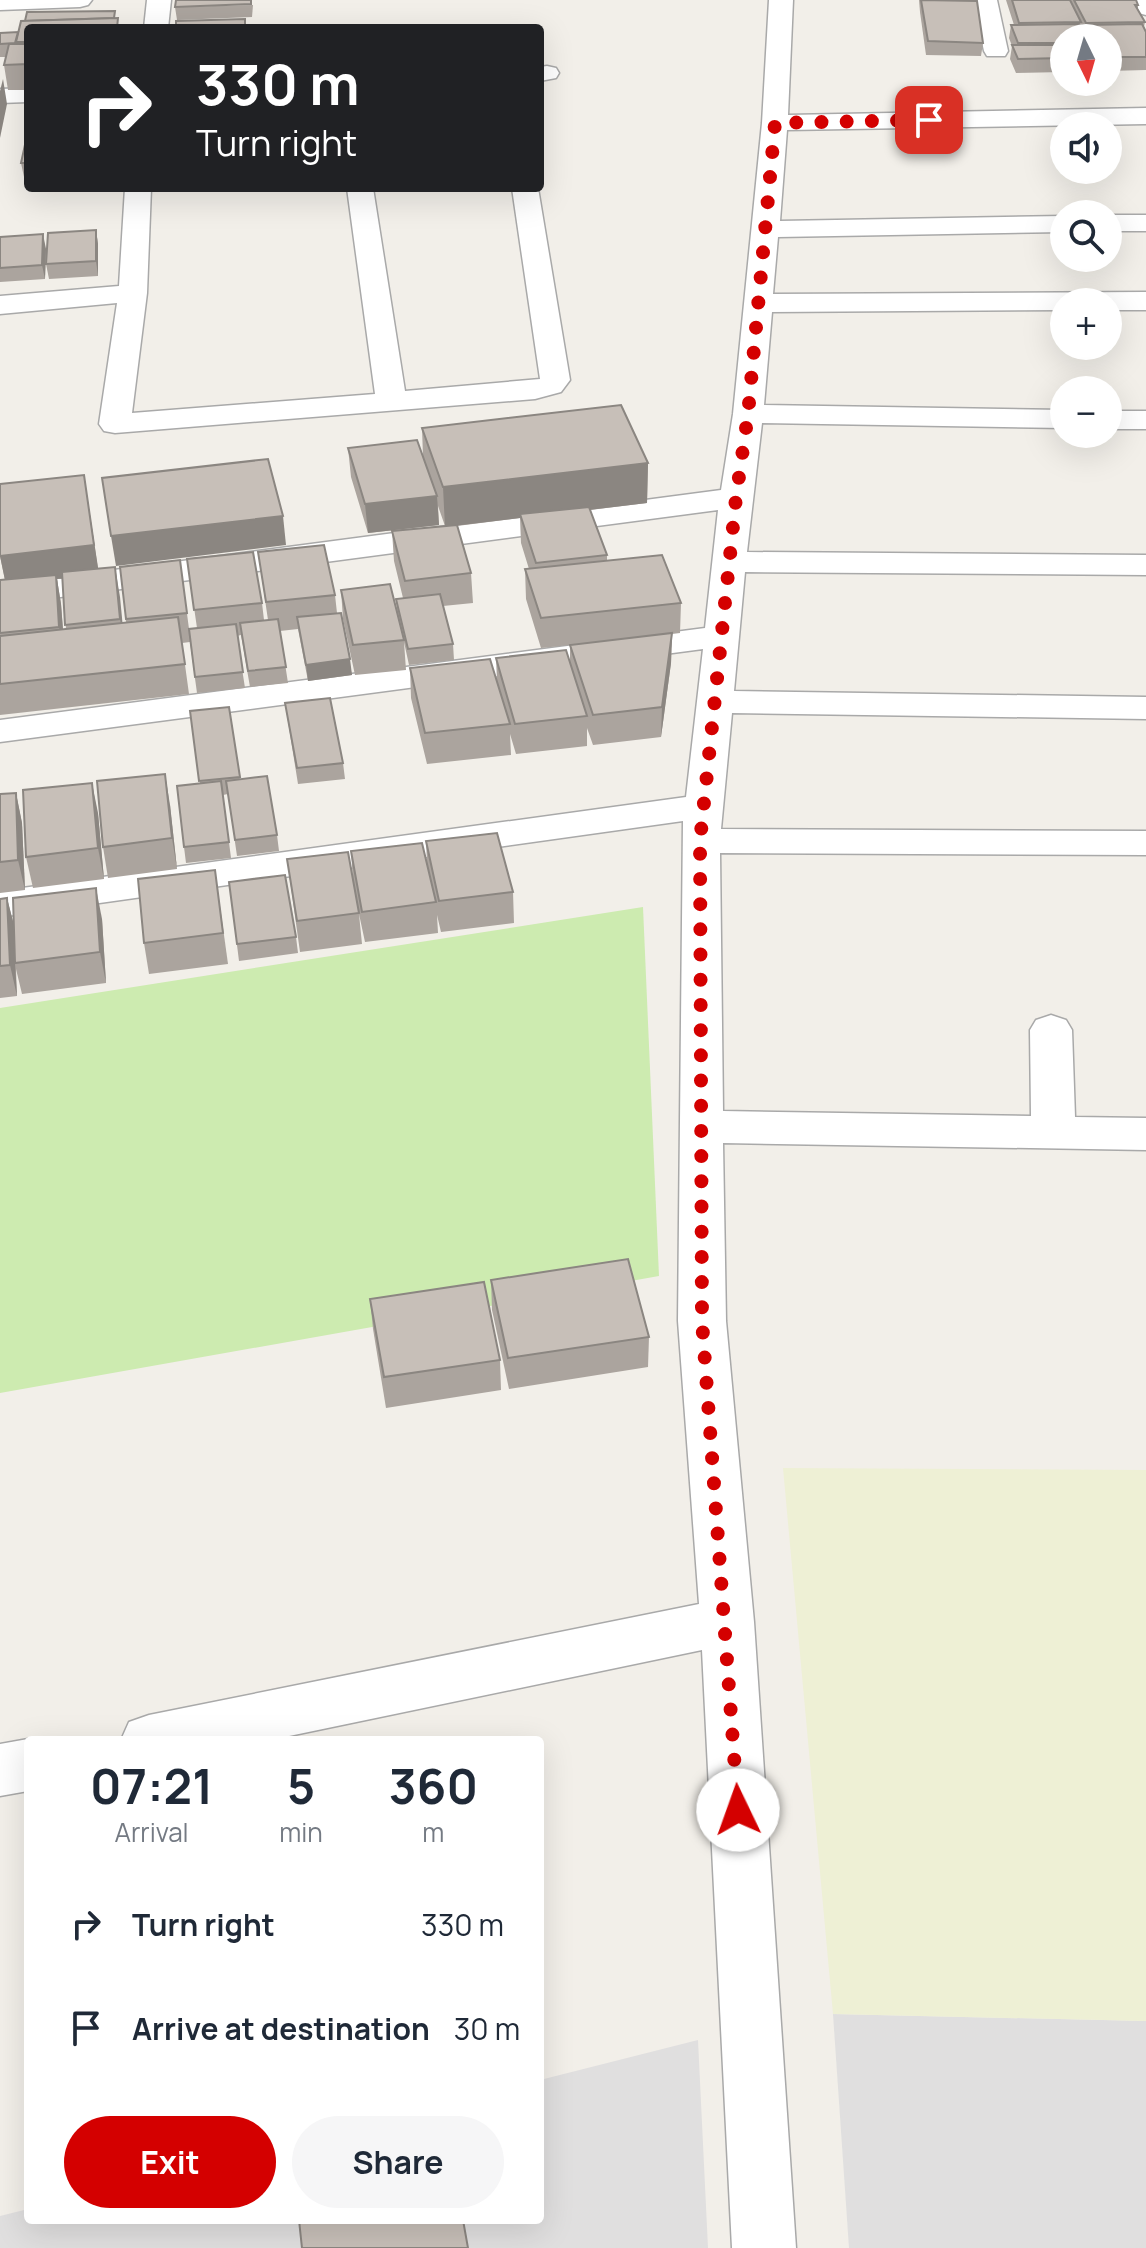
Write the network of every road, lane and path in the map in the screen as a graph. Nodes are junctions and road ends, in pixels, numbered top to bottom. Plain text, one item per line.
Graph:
1 (80, 0) edge
2 (159, 0) edge
3 (781, 0) edge
4 (985, 0) edge
5 (1141, 0) edge
6 (0, 3) edge
7 (1146, 8) edge
8 (156, 24) edge
9 (996, 51) dead end
10 (24, 95) edge
11 (0, 96) edge
12 (1146, 116) edge
13 (775, 123) junction
14 (138, 192) edge
15 (361, 192) edge
16 (526, 192) edge
17 (1122, 223) edge
18 (1146, 223) edge
19 (1050, 224) edge
20 (764, 229) junction
21 (133, 293) junction
22 (1146, 301) edge
23 (756, 303) junction
24 (0, 305) edge
25 (391, 401) junction
26 (748, 414) junction
27 (1050, 419) edge
28 (1122, 420) edge
29 (1146, 420) edge
30 (736, 498) junction
31 (729, 562) junction
32 (1146, 565) edge
33 (0, 595) edge
34 (721, 636) junction
35 (714, 702) junction
36 (1146, 708) edge
37 (0, 731) edge
38 (702, 823) junction
39 (1146, 843) edge
40 (0, 904) edge
41 (1051, 1030) dead end
42 (701, 1127) junction
43 (1053, 1132) junction
44 (1146, 1134) edge
45 (727, 1622) junction
46 (169, 1736) edge
47 (24, 1766) edge
48 (0, 1770) edge
49 (764, 2248) edge

1 - 6 street
2 - 8 street
3 - 13 street
4 - 9 street
5 - 7 street
10 - 11 street
12 - 13 street
13 - 20 street
14 - 21 street
15 - 25 street
16 - 25 street
17 - 18 street
19 - 20 street
20 - 23 street
21 - 24 street
21 - 25 street
22 - 23 street
23 - 26 street
26 - 27 street
26 - 30 street
28 - 29 street
30 - 31 street
30 - 33 street
31 - 32 street
31 - 34 street
34 - 35 street
34 - 37 street
35 - 36 street
35 - 38 street
38 - 39 street
38 - 40 street
38 - 42 street
41 - 43 street
42 - 43 street
42 - 45 street
43 - 44 street
45 - 46 street
45 - 49 street
47 - 48 street

